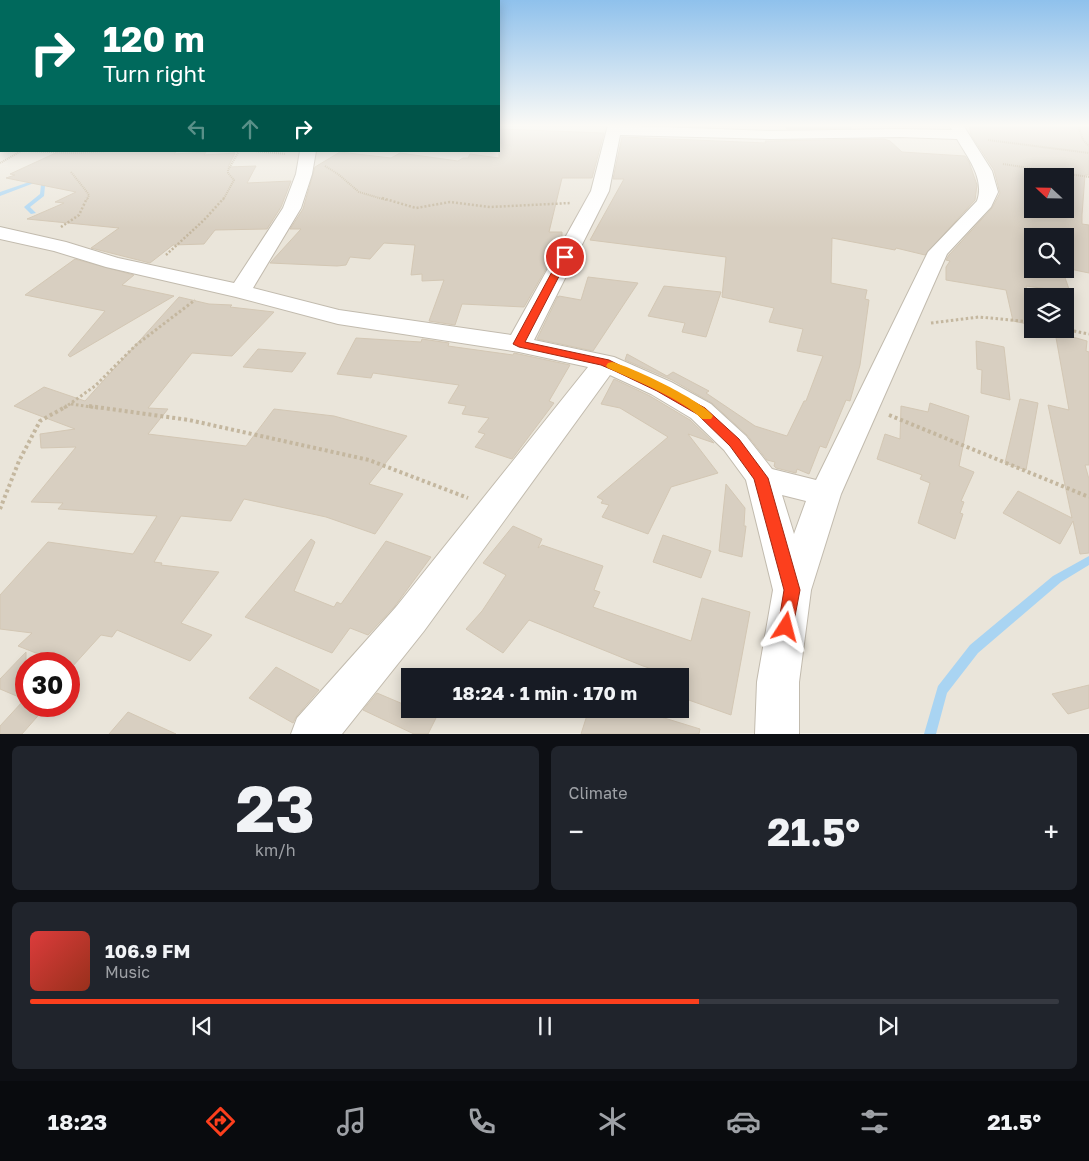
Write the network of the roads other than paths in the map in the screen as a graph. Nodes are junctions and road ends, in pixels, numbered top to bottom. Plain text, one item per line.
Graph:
1 (306, 159) edge
2 (607, 159) edge
3 (977, 159) edge
4 (0, 233) edge
5 (240, 291) junction
6 (519, 344) junction
7 (605, 363) junction
8 (761, 478) junction
9 (825, 494) junction
10 (792, 590) junction
11 (313, 734) edge
12 (777, 734) edge

1 - 5 street
2 - 6 street
3 - 9 street
4 - 5 street
5 - 6 street
6 - 7 street
7 - 8 street
7 - 11 street
8 - 9 street
8 - 10 street
9 - 10 street
10 - 12 street

